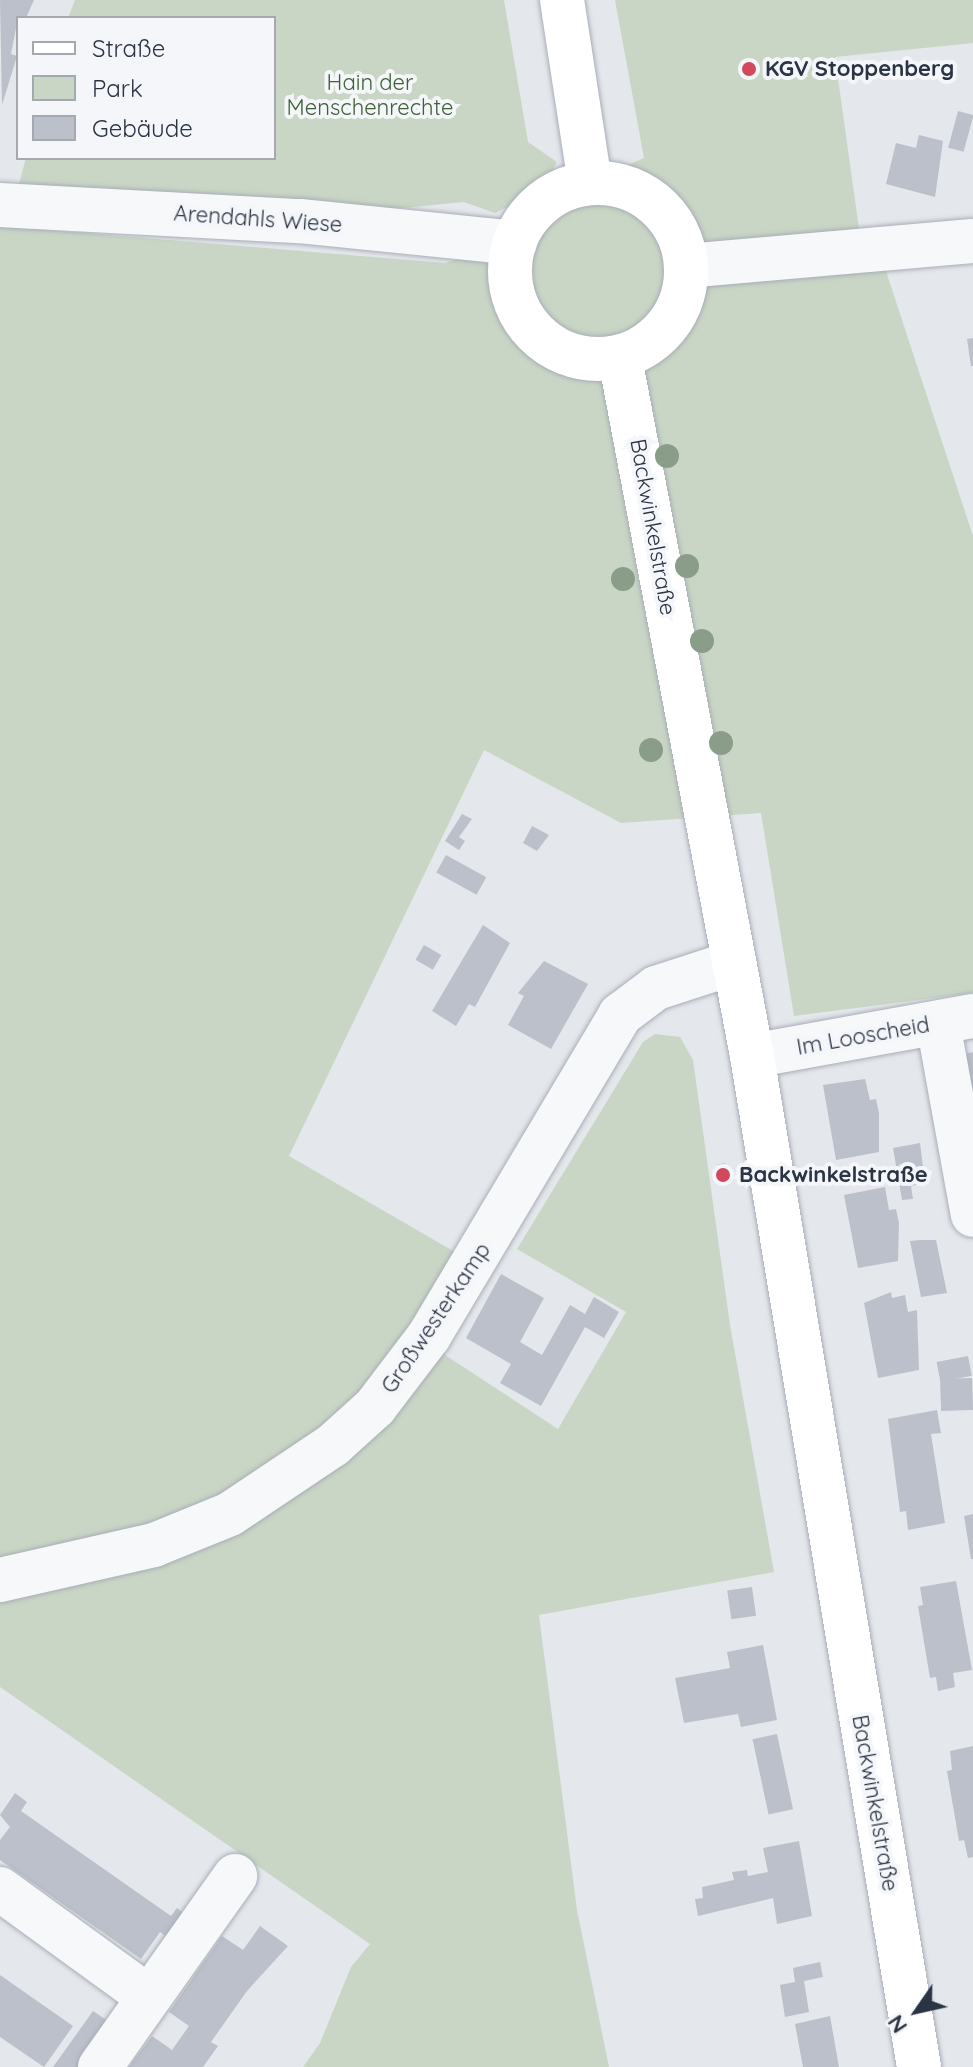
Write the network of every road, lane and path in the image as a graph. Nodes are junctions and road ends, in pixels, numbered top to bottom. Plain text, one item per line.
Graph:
1 (562, 0) edge
2 (590, 183) junction
3 (0, 205) edge
4 (973, 241) edge
5 (515, 243) junction
6 (686, 266) junction
7 (620, 358) junction
8 (733, 963) junction
9 (956, 1020) edge
10 (752, 1056) junction
11 (973, 1215) edge
12 (0, 1580) edge
13 (235, 1876) dead end
14 (0, 1889) edge
15 (146, 1995) junction
16 (100, 2067) edge
17 (919, 2067) edge

1 - 2 main road
2 - 5 main road
2 - 6 main road
3 - 5 street, Arendahls Wiese
4 - 6 street
5 - 7 main road
6 - 7 main road
7 - 8 main road, Backwinkelstraße
8 - 10 main road, Backwinkelstraße
8 - 12 street, Großwesterkamp
9 - 10 street, Im Looscheid
9 - 11 street
10 - 17 main road, Backwinkelstraße
13 - 15 street
14 - 15 street
15 - 16 street

